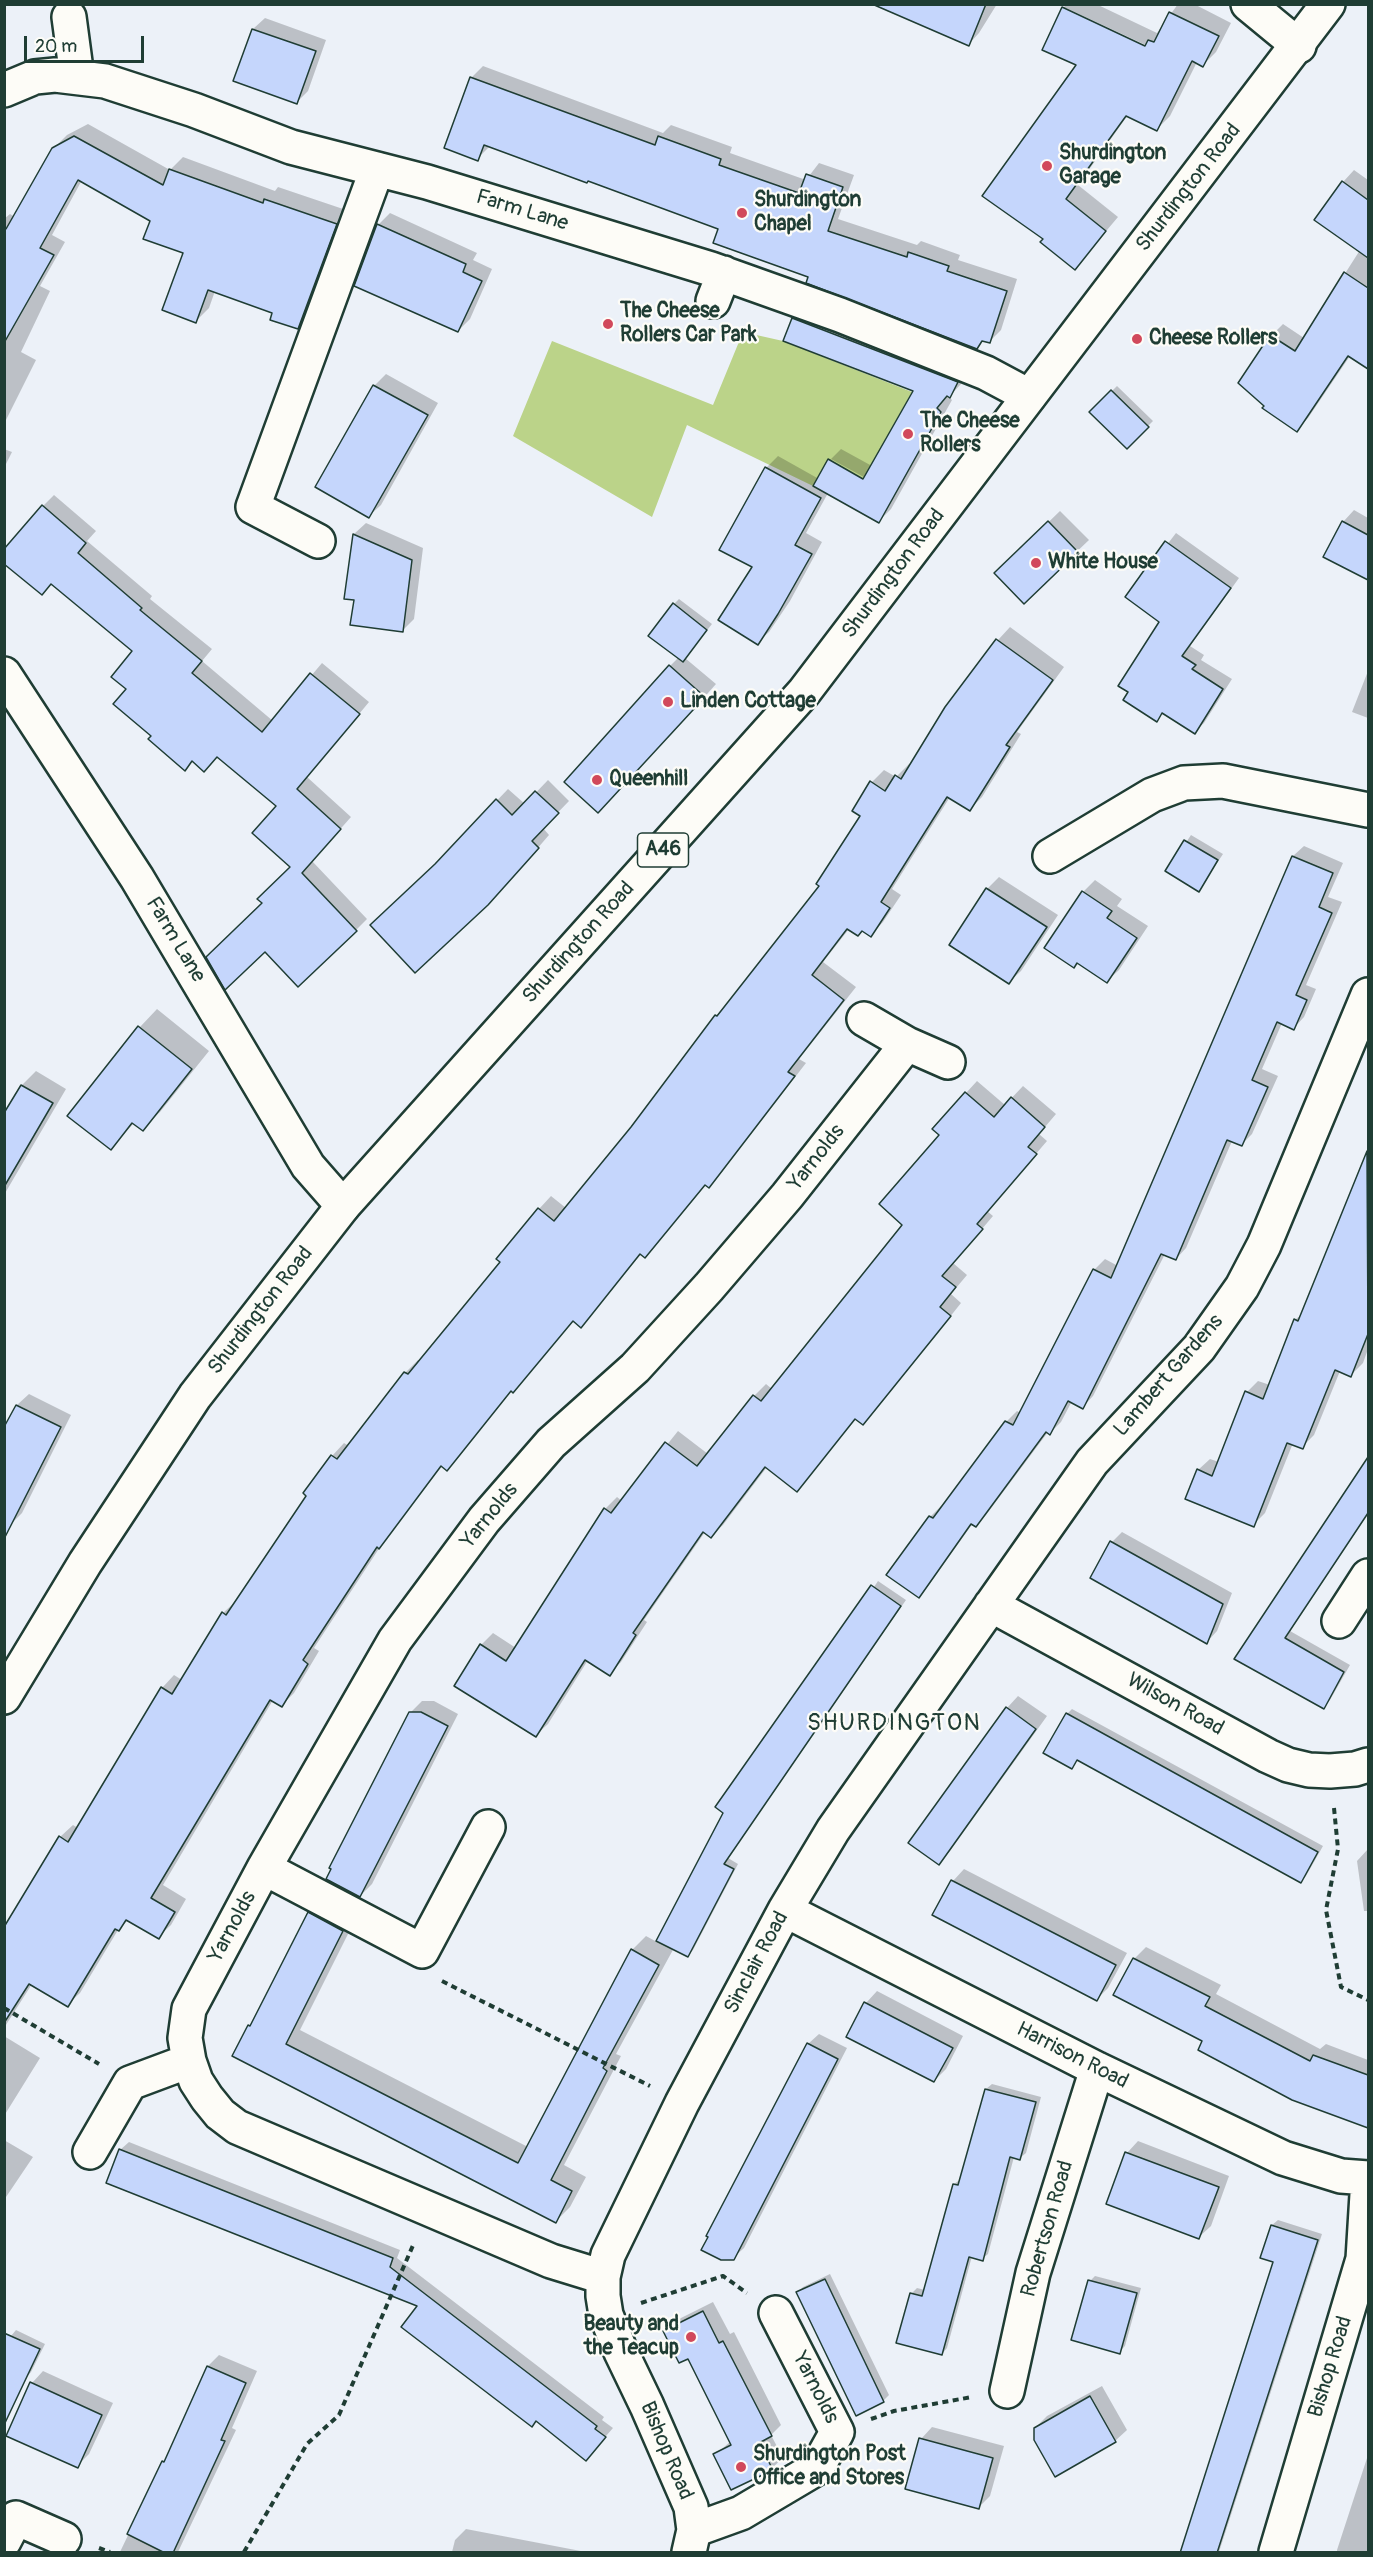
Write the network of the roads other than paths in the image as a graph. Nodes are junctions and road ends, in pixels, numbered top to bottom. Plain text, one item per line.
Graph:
1 (1248, 4) edge
2 (1329, 4) edge
3 (69, 17) dead end
4 (1299, 46) junction
5 (76, 76) junction
6 (4, 90) edge
7 (377, 169) junction
8 (1029, 396) junction
9 (318, 541) dead end
10 (5, 677) edge
11 (1368, 810) edge
12 (1050, 856) dead end
13 (1368, 995) edge
14 (864, 1019) dead end
15 (907, 1044) junction
16 (948, 1062) dead end
17 (343, 1206) junction
18 (1368, 1576) edge
19 (991, 1605) junction
20 (1340, 1621) dead end
21 (4, 1697) edge
22 (1368, 1765) edge
23 (488, 1827) dead end
24 (264, 1868) junction
25 (785, 1910) junction
26 (189, 2061) junction
27 (1097, 2069) junction
28 (90, 2152) dead end
29 (1368, 2178) edge
30 (603, 2277) junction
31 (776, 2313) road end
32 (621, 2352) joint
33 (1007, 2391) road end
34 (8, 2524) edge
35 (64, 2539) dead end
36 (692, 2542) edge
37 (1276, 2553) edge

1 - 4 street
2 - 4 street, Shurdington Road / A46
3 - 5 street
4 - 8 street, Shurdington Road / A46
5 - 6 street, Farm Lane
5 - 7 street, Farm Lane
7 - 8 street, Farm Lane
7 - 9 street
8 - 17 street, Shurdington Road / A46
10 - 17 street, Farm Lane
11 - 12 street
13 - 19 street, Lambert Gardens
14 - 15 street
15 - 16 street
15 - 24 street, Yarnolds
17 - 21 street, Shurdington Road / A46
18 - 20 street
19 - 22 street, Wilson Road
19 - 25 street, Sinclair Road
23 - 24 street
24 - 26 street, Yarnolds
25 - 27 street, Harrison Road
25 - 30 street, Sinclair Road
26 - 28 street
26 - 30 street, Yarnolds
27 - 29 street, Harrison Road
27 - 33 street, Robertson Road
29 - 37 street, Bishop Road
30 - 32 street, Sinclair Road
31 - 36 street, Yarnolds
32 - 36 street, Bishop Road
34 - 35 street

